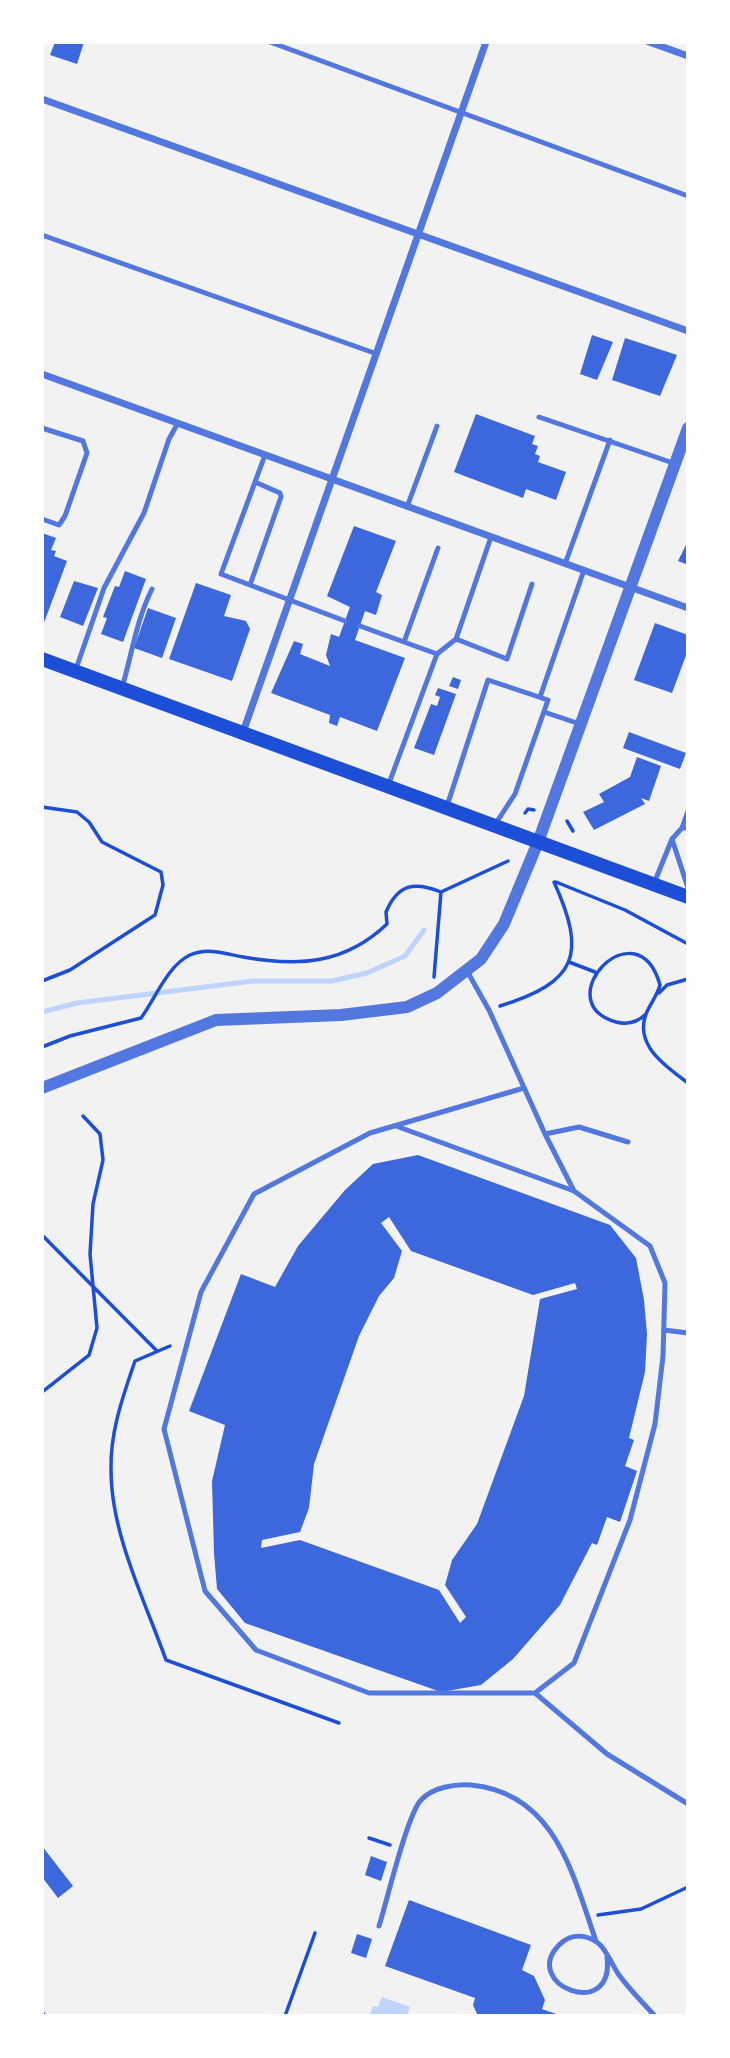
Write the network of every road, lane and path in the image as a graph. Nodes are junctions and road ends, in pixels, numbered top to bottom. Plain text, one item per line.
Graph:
1 (270, 42) edge
2 (486, 42) edge
3 (649, 42) edge
4 (688, 56) edge
5 (42, 99) edge
6 (463, 114) junction
7 (688, 196) edge
8 (420, 235) junction
9 (42, 236) edge
10 (688, 331) edge
11 (377, 354) junction
12 (42, 374) edge
13 (539, 417) dead end
14 (178, 423) junction
15 (437, 426) dead end
16 (42, 428) edge
17 (688, 428) edge
18 (610, 440) junction
19 (265, 455) junction
20 (676, 464) junction
21 (332, 480) junction
22 (255, 482) junction
23 (407, 507) junction
24 (42, 519) edge
25 (491, 537) junction
26 (438, 548) dead end
27 (565, 564) junction
28 (584, 570) junction
29 (532, 583) dead end
30 (250, 585) junction
31 (630, 587) junction
32 (152, 589) dead end
33 (290, 600) junction
34 (688, 608) edge
35 (345, 621) dead end
36 (360, 626) dead end
37 (456, 639) junction
38 (404, 642) junction
39 (436, 654) junction
40 (42, 659) edge
41 (75, 672) junction
42 (122, 688) junction
43 (540, 697) junction
44 (544, 712) junction
45 (581, 724) junction
46 (243, 732) junction
47 (388, 786) junction
48 (42, 807) edge
49 (446, 809) junction
50 (534, 810) dead end
51 (688, 811) edge
52 (525, 813) dead end
53 (566, 821) dead end
54 (495, 825) junction
55 (685, 828) edge
56 (573, 831) dead end
57 (672, 839) junction
58 (538, 842) junction
59 (508, 861) dead end
60 (653, 884) junction
61 (688, 888) edge
62 (441, 892) junction
63 (688, 897) edge
64 (688, 944) edge
65 (569, 962) junction
66 (467, 971) junction
67 (595, 972) junction
68 (434, 979) dead end
69 (688, 979) edge
70 (42, 981) edge
71 (658, 995) junction
72 (500, 1006) dead end
73 (646, 1014) junction
74 (42, 1047) edge
75 (688, 1083) edge
76 (524, 1087) junction
77 (42, 1088) edge
78 (83, 1116) dead end
79 (395, 1126) junction
80 (545, 1134) junction
81 (628, 1142) dead end
82 (574, 1191) junction
83 (42, 1235) edge
84 (93, 1287) junction
85 (664, 1330) junction
86 (688, 1333) edge
87 (170, 1346) dead end
88 (156, 1351) junction
89 (42, 1392) edge
90 (535, 1693) junction
91 (339, 1723) dead end
92 (688, 1804) edge
93 (369, 1838) dead end
94 (390, 1845) dead end
95 (688, 1887) edge
96 (598, 1915) dead end
97 (379, 1926) dead end
98 (315, 1933) dead end
99 (596, 1941) junction
100 (607, 1956) junction
101 (285, 2016) edge
102 (655, 2016) edge

1 - 6 lane
2 - 6 street
3 - 4 street
5 - 8 street
6 - 7 lane
6 - 8 street
8 - 10 street
8 - 11 street
9 - 11 lane
11 - 21 street
12 - 14 street
13 - 18 lane
14 - 19 street
14 - 41 lane
15 - 23 lane
16 - 24 lane
17 - 20 street
18 - 20 lane
18 - 27 lane
19 - 21 street
19 - 22 lane
20 - 31 street
21 - 23 street
21 - 33 street
22 - 30 lane
22 - 30 lane
23 - 25 street
25 - 27 street
25 - 37 lane
26 - 38 lane
27 - 28 street
28 - 31 street
28 - 43 lane
29 - 37 lane
30 - 33 lane
31 - 34 street
31 - 45 street
32 - 42 lane
33 - 35 lane
33 - 46 street
36 - 38 lane
37 - 39 lane
38 - 39 lane
39 - 47 lane
40 - 41 main road
41 - 42 main road
42 - 46 main road
43 - 44 lane
43 - 49 lane
44 - 45 lane
44 - 54 lane
45 - 58 street
46 - 47 main road
47 - 49 main road
48 - 70 path
49 - 54 main road
50 - 52 path
51 - 55 lane
53 - 56 path
54 - 58 main road
55 - 57 lane
57 - 60 lane
57 - 61 lane
58 - 60 main road
58 - 66 street
59 - 62 path
60 - 63 main road
62 - 68 path
62 - 74 path
64 - 65 path
65 - 67 path
65 - 72 path
66 - 76 lane
66 - 77 street
67 - 71 path
67 - 73 path
69 - 71 path
71 - 73 path
73 - 75 path
76 - 79 lane
76 - 80 lane
78 - 84 path
79 - 82 lane
79 - 90 lane
80 - 81 lane
80 - 82 lane
82 - 85 lane
83 - 84 path
84 - 88 path
84 - 89 path
85 - 86 lane
85 - 90 lane
87 - 88 path
88 - 91 path
90 - 92 lane
93 - 94 path
95 - 96 path
97 - 99 lane
98 - 101 path
99 - 100 lane
99 - 100 lane
100 - 102 lane

